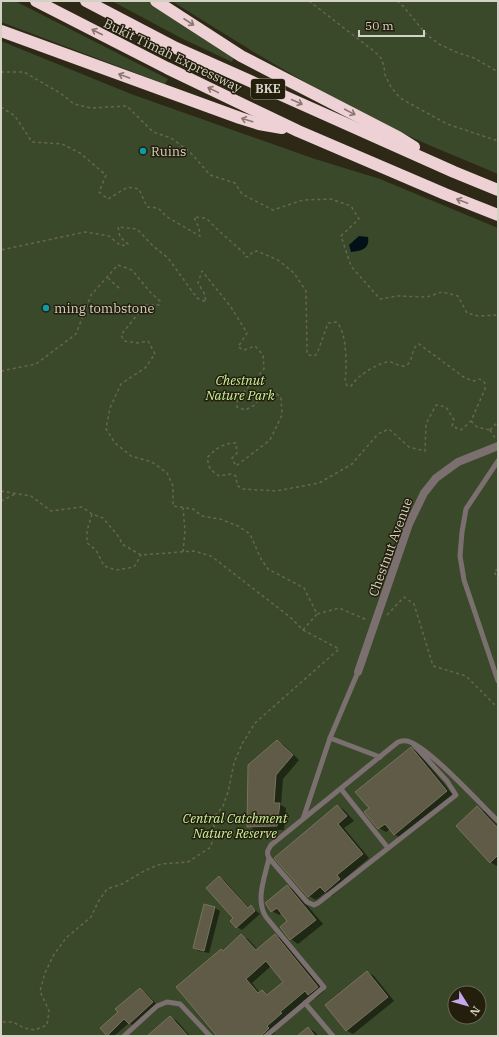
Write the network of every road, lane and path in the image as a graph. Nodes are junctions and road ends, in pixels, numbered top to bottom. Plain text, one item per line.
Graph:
1 (36, 1) edge
2 (86, 1) edge
3 (156, 1) edge
4 (309, 1) edge
5 (397, 1) edge
6 (1, 31) edge
7 (1, 72) edge
8 (498, 72) edge
9 (1, 107) edge
10 (298, 132) junction
11 (498, 141) edge
12 (454, 172) junction
13 (498, 190) edge
14 (498, 215) edge
15 (1, 250) edge
16 (108, 278) junction
17 (121, 290) dead end
18 (498, 315) edge
19 (1, 371) edge
20 (498, 420) edge
21 (471, 421) junction
22 (490, 430) junction
23 (498, 443) edge
24 (498, 446) edge
25 (498, 461) edge
26 (1, 490) edge
27 (17, 494) junction
28 (1, 501) edge
29 (184, 508) junction
30 (92, 514) junction
31 (182, 552) junction
32 (141, 555) junction
33 (498, 569) edge
34 (498, 580) edge
35 (317, 614) junction
36 (376, 620) junction
37 (303, 630) junction
38 (358, 672) joint
39 (498, 681) edge
40 (498, 708) edge
41 (330, 738) junction
42 (414, 745) junction
43 (380, 757) junction
44 (341, 789) junction
45 (302, 820) junction
46 (498, 821) edge
47 (388, 848) junction
48 (269, 858) junction
49 (305, 1003) junction
50 (1, 1022) edge
51 (124, 1036) edge
52 (210, 1036) edge
53 (266, 1036) edge
54 (333, 1036) edge

10 -> 1 highway, Bukit Timah Expressway / BKE
2 -> 12 highway, Bukit Timah Expressway / BKE
3 -> 12 highway
4 - 11 path
5 - 8 path
10 -> 6 highway
7 - 18 path
9 - 21 path
14 -> 10 highway, Bukit Timah Expressway / BKE
12 - 13 highway, Bukit Timah Expressway / BKE
15 - 21 path
16 - 17 path
16 - 19 path
16 - 29 path
20 - 22 path
21 - 22 path
22 - 23 path
24 - 36 street, Chestnut Avenue
25 - 39 lane
26 - 27 path
27 - 28 path
27 - 30 path
29 - 31 path
29 - 35 path
30 - 32 path
30 - 32 path
31 - 32 path
31 - 37 path
33 - 34 path
35 - 36 path
35 - 37 path
36 - 38 street, Chestnut Avenue
36 - 40 path
37 - 50 path
38 - 41 lane
41 - 43 lane
41 - 45 lane
42 - 43 lane
42 - 46 lane
42 - 47 lane
43 - 44 lane
44 - 45 lane
44 - 47 lane
45 - 48 lane
47 - 48 lane
48 - 49 lane
49 - 53 lane
49 - 54 lane
51 - 52 lane

